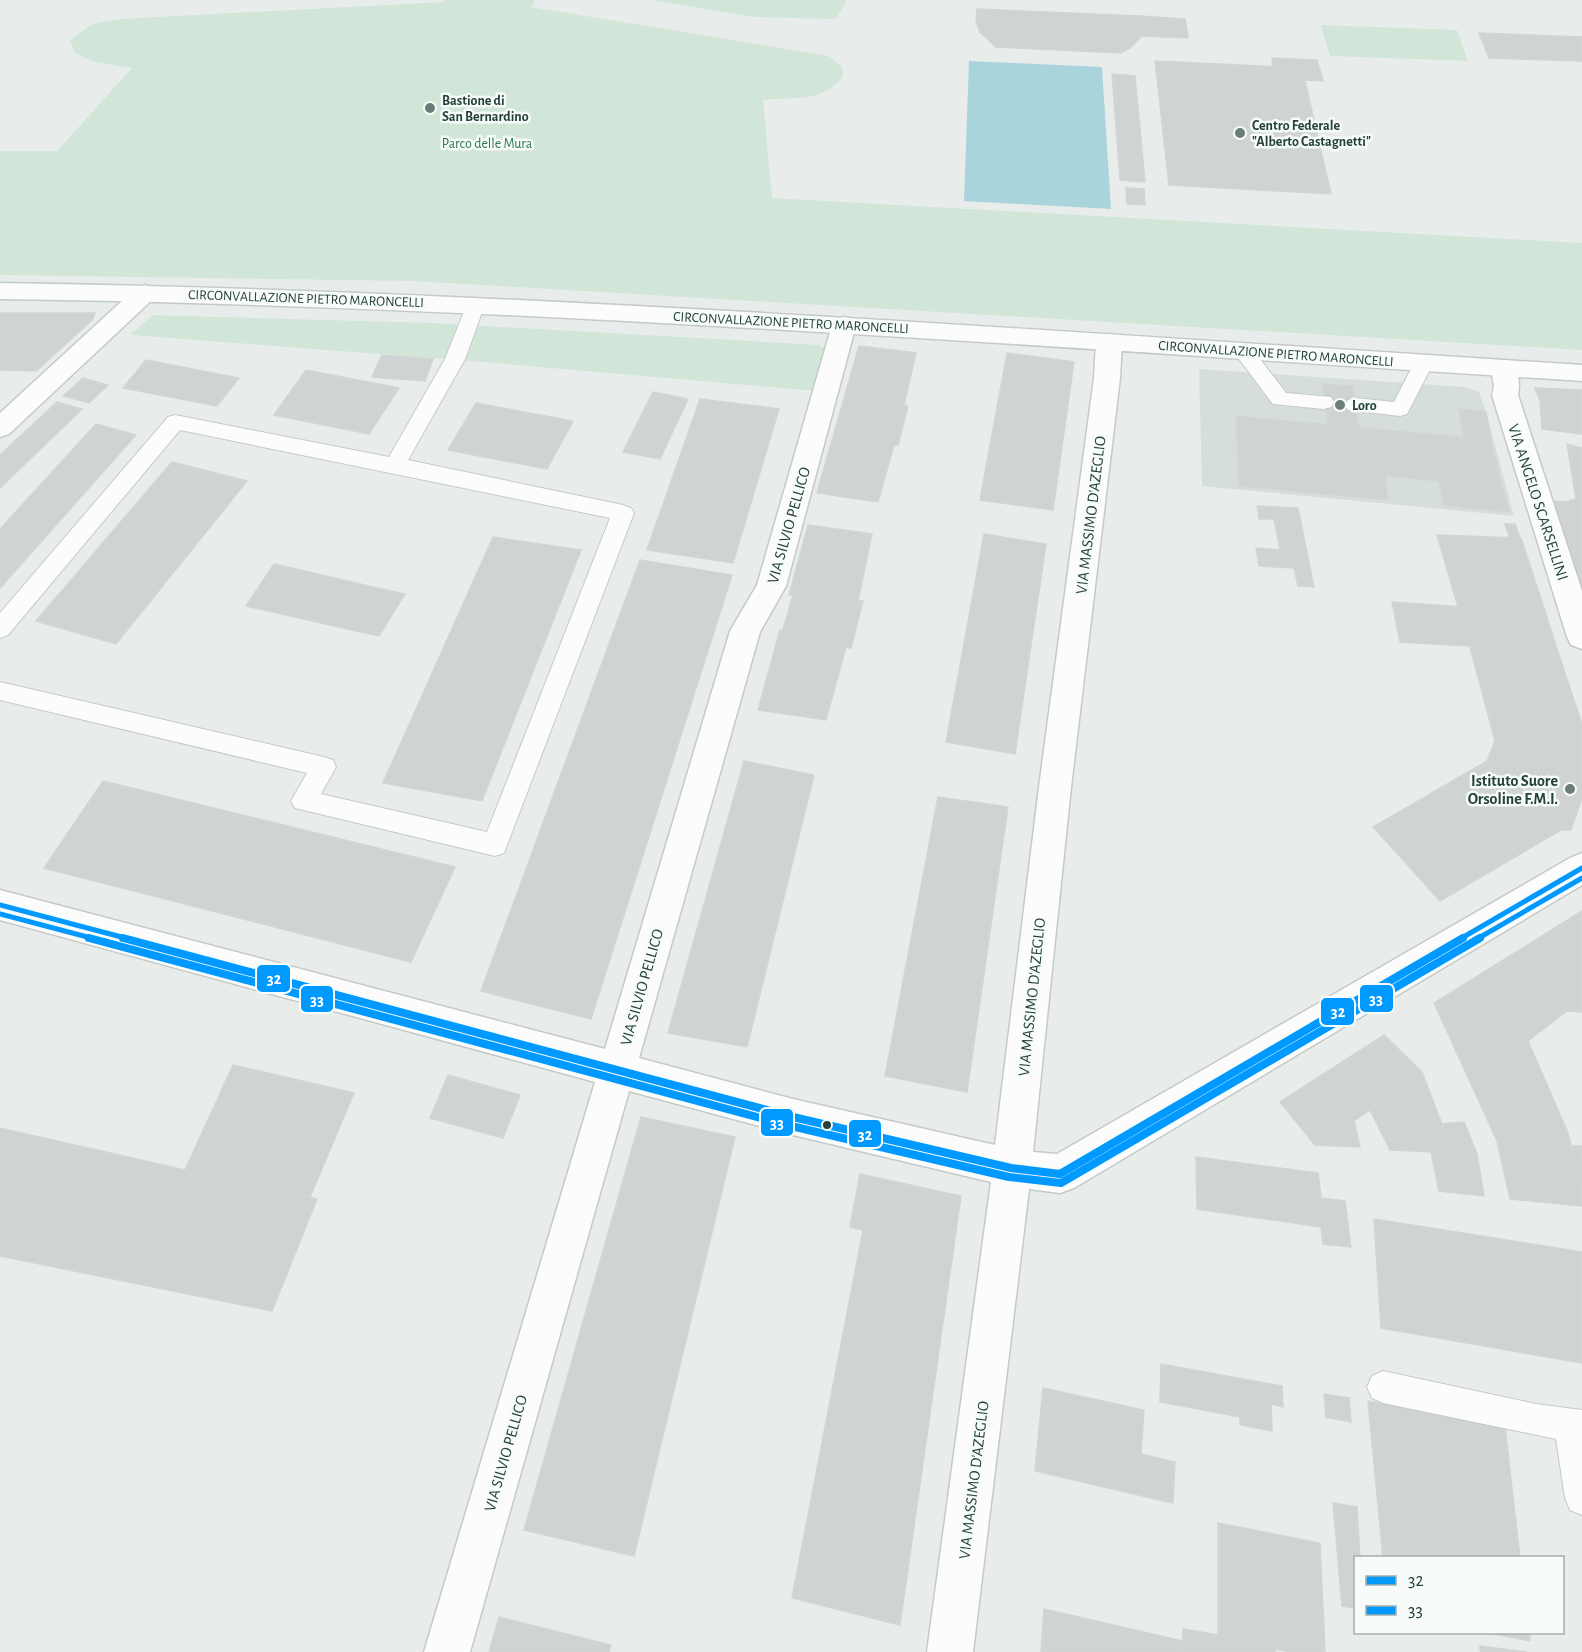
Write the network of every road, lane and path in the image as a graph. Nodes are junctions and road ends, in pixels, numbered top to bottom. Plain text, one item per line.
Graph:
1 (0, 291) edge
2 (145, 293) junction
3 (476, 304) junction
4 (844, 325) junction
5 (1109, 342) junction
6 (1243, 351) junction
7 (1424, 362) junction
8 (1504, 368) junction
9 (1582, 373) edge
10 (1324, 402) dead end
11 (1355, 405) dead end
12 (0, 428) edge
13 (395, 465) junction
14 (0, 629) edge
15 (1582, 637) edge
16 (0, 690) edge
17 (1582, 868) edge
18 (0, 905) edge
19 (617, 1070) junction
20 (1011, 1168) junction
21 (1383, 1387) dead end
22 (1576, 1425) edge
23 (1582, 1498) edge
24 (447, 1652) edge
25 (950, 1652) edge

1 - 2 street, CIRCONVALLAZIONE PIETRO MARONCELLI
2 - 3 street, CIRCONVALLAZIONE PIETRO MARONCELLI
2 - 12 street
3 - 4 street, CIRCONVALLAZIONE PIETRO MARONCELLI
3 - 13 lane
4 - 5 street, CIRCONVALLAZIONE PIETRO MARONCELLI
4 - 19 street, VIA SILVIO PELLICO
5 - 6 street, CIRCONVALLAZIONE PIETRO MARONCELLI
5 - 20 street, VIA MASSIMO D'AZEGLIO
6 - 7 street, CIRCONVALLAZIONE PIETRO MARONCELLI
6 - 10 lane
7 - 8 street, CIRCONVALLAZIONE PIETRO MARONCELLI
7 - 11 lane
8 - 9 street, CIRCONVALLAZIONE PIETRO MARONCELLI
8 - 15 street, VIA ANGELO SCARSELLINI
13 - 14 lane
13 - 16 lane
17 - 20 street
18 - 19 street
19 - 20 street
19 - 24 street, VIA SILVIO PELLICO
20 - 25 street, VIA MASSIMO D'AZEGLIO
21 - 22 lane
22 - 23 lane

